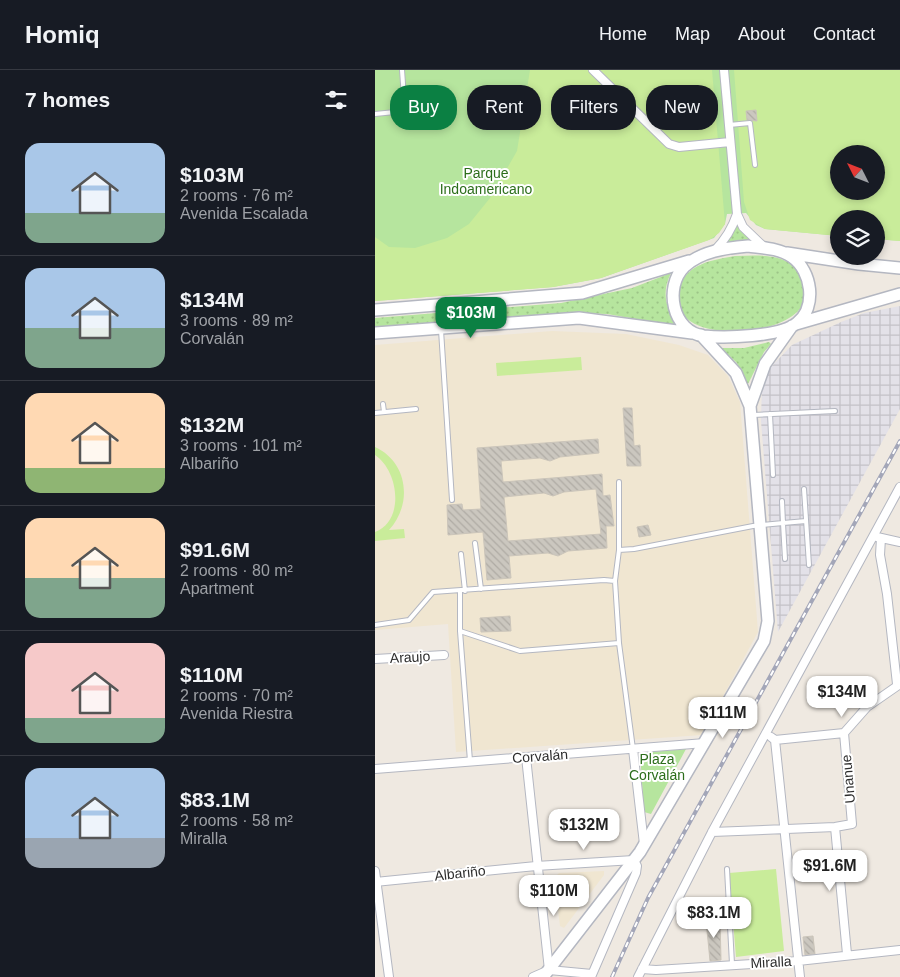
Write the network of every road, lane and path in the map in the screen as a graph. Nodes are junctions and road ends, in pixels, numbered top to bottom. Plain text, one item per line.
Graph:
1 (402, 70) edge
2 (593, 70) edge
3 (724, 70) edge
4 (375, 114) edge
5 (729, 125) junction
6 (730, 142) junction
7 (755, 165) dead end
8 (737, 214) junction
9 (765, 248) junction
10 (713, 251) junction
11 (783, 252) junction
12 (693, 260) junction
13 (900, 268) edge
14 (900, 294) edge
15 (375, 310) edge
16 (794, 325) junction
17 (441, 328) junction
18 (375, 333) edge
19 (699, 335) junction
20 (383, 404) dead end
21 (416, 409) dead end
22 (750, 411) junction
23 (835, 411) dead end
24 (384, 412) junction
25 (375, 413) edge
26 (771, 414) junction
27 (773, 475) dead end
28 (619, 482) dead end
29 (900, 487) edge
30 (804, 489) dead end
31 (452, 500) dead end
32 (782, 501) dead end
33 (806, 522) junction
34 (783, 523) junction
35 (763, 525) junction
36 (873, 536) junction
37 (881, 538) junction
38 (900, 542) edge
39 (475, 543) dead end
40 (619, 550) junction
41 (461, 554) dead end
42 (785, 559) dead end
43 (809, 565) dead end
44 (615, 581) junction
45 (481, 590) junction
46 (463, 591) junction
47 (375, 625) edge
48 (459, 631) junction
49 (619, 643) junction
50 (444, 655) dead end
51 (375, 659) edge
52 (899, 684) edge
53 (766, 732) junction
54 (844, 733) junction
55 (775, 740) junction
56 (705, 743) junction
57 (633, 749) junction
58 (526, 757) junction
59 (471, 762) junction
60 (375, 769) edge
61 (835, 827) junction
62 (785, 828) junction
63 (712, 832) junction
64 (644, 845) junction
65 (634, 860) junction
66 (536, 866) junction
67 (727, 870) dead end
68 (375, 871) edge
69 (376, 882) edge
70 (900, 950) edge
71 (847, 954) junction
72 (798, 961) junction
73 (732, 964) junction
74 (641, 969) junction
75 (656, 973) edge
76 (548, 975) edge
77 (591, 975) edge
78 (389, 977) edge
79 (533, 977) edge
80 (638, 977) edge
81 (800, 977) edge

1 - 4 lane
2 - 6 street
3 - 5 street
5 - 6 street
5 - 7 lane
6 - 8 street
8 - 9 street
8 - 10 street
9 - 10 main road
9 - 11 main road
10 - 12 main road
11 - 13 main road
11 - 16 main road
12 - 15 main road
12 - 19 main road
14 - 16 main road
16 - 19 main road
16 - 22 main road
17 - 18 main road
17 - 19 main road
17 - 31 lane
19 - 22 main road
20 - 24 lane
21 - 24 lane
22 - 26 lane
22 - 35 main road
23 - 26 lane
24 - 25 lane
26 - 27 lane
28 - 40 lane
29 - 36 street
30 - 33 lane
32 - 34 lane
33 - 34 lane
33 - 43 lane
34 - 35 lane
34 - 42 lane
35 - 40 lane
35 - 56 main road
36 - 37 street
36 - 53 street
37 - 38 street
37 - 52 street
39 - 45 lane
40 - 44 lane
41 - 46 lane
44 - 45 lane
44 - 49 lane
45 - 46 lane
46 - 47 lane
46 - 48 lane
48 - 49 lane
48 - 59 lane
49 - 57 lane
50 - 51 street, Araujo
52 - 54 street
53 - 55 street
53 - 63 street
54 - 55 street
54 - 61 street, Unanue
55 - 62 street
56 - 57 street, Corvalán
56 - 64 main road
57 - 58 street, Corvalán
57 - 64 street
58 - 59 street, Corvalán
58 - 66 street
59 - 60 street, Corvalán
61 - 62 street
61 - 71 street
62 - 63 street
62 - 72 street
63 - 74 street
64 - 65 main road
65 - 66 street, Albariño
65 - 76 main road
65 - 77 street
66 - 69 street, Albariño
66 - 76 street
67 - 73 lane
68 - 69 street
69 - 78 street
70 - 71 street, Miralla
71 - 72 street, Miralla
72 - 73 street, Miralla
72 - 81 street
73 - 75 street, Miralla
74 - 75 street, Miralla
74 - 80 street
76 - 77 street
76 - 79 street

